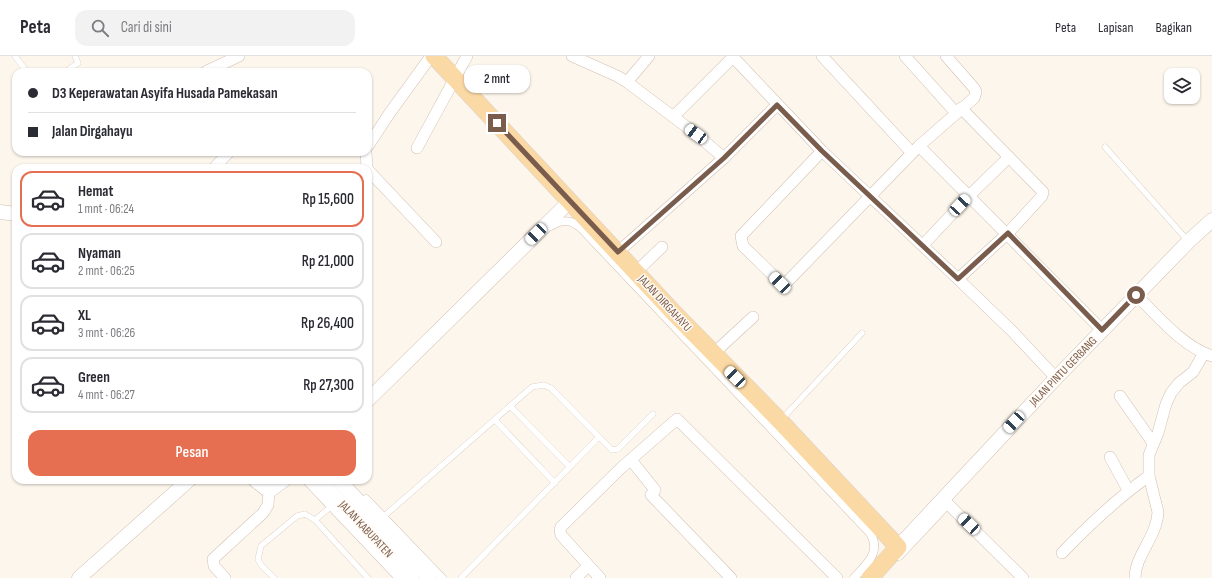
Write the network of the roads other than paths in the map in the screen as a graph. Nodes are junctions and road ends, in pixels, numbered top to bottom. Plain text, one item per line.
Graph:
1 (15, 56) edge
2 (75, 56) edge
3 (239, 56) edge
4 (432, 56) edge
5 (467, 56) edge
6 (572, 56) edge
7 (649, 56) edge
8 (733, 56) edge
9 (822, 56) edge
10 (905, 56) edge
11 (949, 57) edge
12 (25, 68) edge
13 (71, 68) edge
14 (215, 68) edge
15 (455, 78) junction
16 (627, 82) junction
17 (777, 105) junction
18 (959, 111) junction
19 (673, 117) junction
20 (372, 140) edge
21 (1105, 147) dead end
22 (418, 148) dead end
23 (916, 149) junction
24 (822, 151) junction
25 (226, 156) edge
26 (1009, 157) junction
27 (724, 158) junction
28 (218, 164) edge
29 (372, 173) edge
30 (970, 195) junction
31 (870, 196) junction
32 (570, 201) junction
33 (1210, 227) edge
34 (1008, 233) junction
35 (1188, 241) junction
36 (436, 242) dead end
37 (923, 245) junction
38 (662, 247) dead end
39 (618, 252) junction
40 (636, 272) junction
41 (958, 279) junction
42 (1136, 295) junction
43 (753, 317) dead end
44 (1102, 330) junction
45 (862, 333) dead end
46 (713, 354) junction
47 (1208, 355) edge
48 (1056, 378) junction
49 (372, 396) edge
50 (1120, 396) dead end
51 (372, 402) edge
52 (510, 406) junction
53 (653, 414) dead end
54 (495, 420) junction
55 (780, 421) junction
56 (599, 437) junction
57 (1153, 443) junction
58 (1110, 457) dead end
59 (631, 460) junction
60 (570, 467) junction
61 (1148, 476) junction
62 (555, 483) junction
63 (186, 484) edge
64 (260, 484) edge
65 (279, 484) edge
66 (319, 484) edge
67 (328, 484) edge
68 (1128, 490) junction
69 (269, 491) junction
70 (341, 491) edge
71 (945, 502) junction
72 (315, 520) junction
73 (376, 523) junction
74 (898, 547) junction
75 (1062, 553) dead end
76 (588, 566) junction
77 (81, 578) edge
78 (225, 578) edge
79 (274, 578) edge
80 (368, 578) edge
81 (399, 578) edge
82 (412, 578) edge
83 (429, 578) edge
84 (442, 578) edge
85 (461, 578) edge
86 (576, 578) edge
87 (600, 578) edge
88 (731, 578) edge
89 (837, 578) edge
90 (854, 578) edge
91 (870, 578) edge
92 (878, 578) edge
93 (1023, 578) edge
94 (1135, 578) edge

1 - 12 lane
2 - 13 lane
3 - 14 street
4 - 15 main road, JALAN DIRGAHAYU
4 - 20 street
5 - 15 street
6 - 16 street
7 - 16 street
8 - 17 street
8 - 19 street
9 - 23 street
10 - 18 street
11 - 18 street
15 - 22 street
15 - 32 main road, JALAN DIRGAHAYU
16 - 19 street
17 - 24 street
17 - 27 street
18 - 23 street
18 - 26 street
19 - 27 street
21 - 35 lane
23 - 30 street
23 - 31 street
24 - 31 street
24 - 31 street
25 - 28 street
26 - 30 street
26 - 34 street
27 - 39 street
29 - 36 street
30 - 34 street
30 - 37 street
31 - 37 street
32 - 39 main road, JALAN DIRGAHAYU
32 - 49 street
33 - 35 street, JALAN PINTU GERBANG
34 - 41 street
34 - 44 street
35 - 42 street, JALAN PINTU GERBANG
37 - 41 street
38 - 40 street
39 - 40 main road, JALAN DIRGAHAYU
40 - 46 main road, JALAN DIRGAHAYU
41 - 48 street
42 - 44 street, JALAN PINTU GERBANG
42 - 47 street
43 - 46 street
44 - 48 street, JALAN PINTU GERBANG
45 - 55 lane
46 - 55 main road, JALAN DIRGAHAYU
47 - 57 street
48 - 71 street, JALAN PINTU GERBANG
50 - 57 street
51 - 90 street
52 - 54 lane
52 - 56 lane
52 - 60 lane
53 - 56 lane
54 - 62 lane
54 - 73 lane
55 - 74 main road, JALAN DIRGAHAYU
56 - 60 lane
57 - 61 street
58 - 68 street
59 - 76 street
59 - 88 street
59 - 89 street
60 - 62 lane
61 - 68 street
61 - 94 street
62 - 85 lane
63 - 77 street
64 - 69 street
65 - 69 street
66 - 70 street
67 - 70 street, JALAN KABUPATEN
68 - 75 street
69 - 78 street
70 - 72 lane
70 - 73 street, JALAN KABUPATEN
70 - 81 street
71 - 74 street, JALAN PINTU GERBANG
71 - 92 street
71 - 93 street
72 - 79 lane
72 - 80 lane
73 - 82 street, JALAN KABUPATEN
73 - 83 street, JALAN KABUPATEN
73 - 84 street
74 - 91 main road, JALAN PINTU GERBANG
76 - 86 street
76 - 87 street

